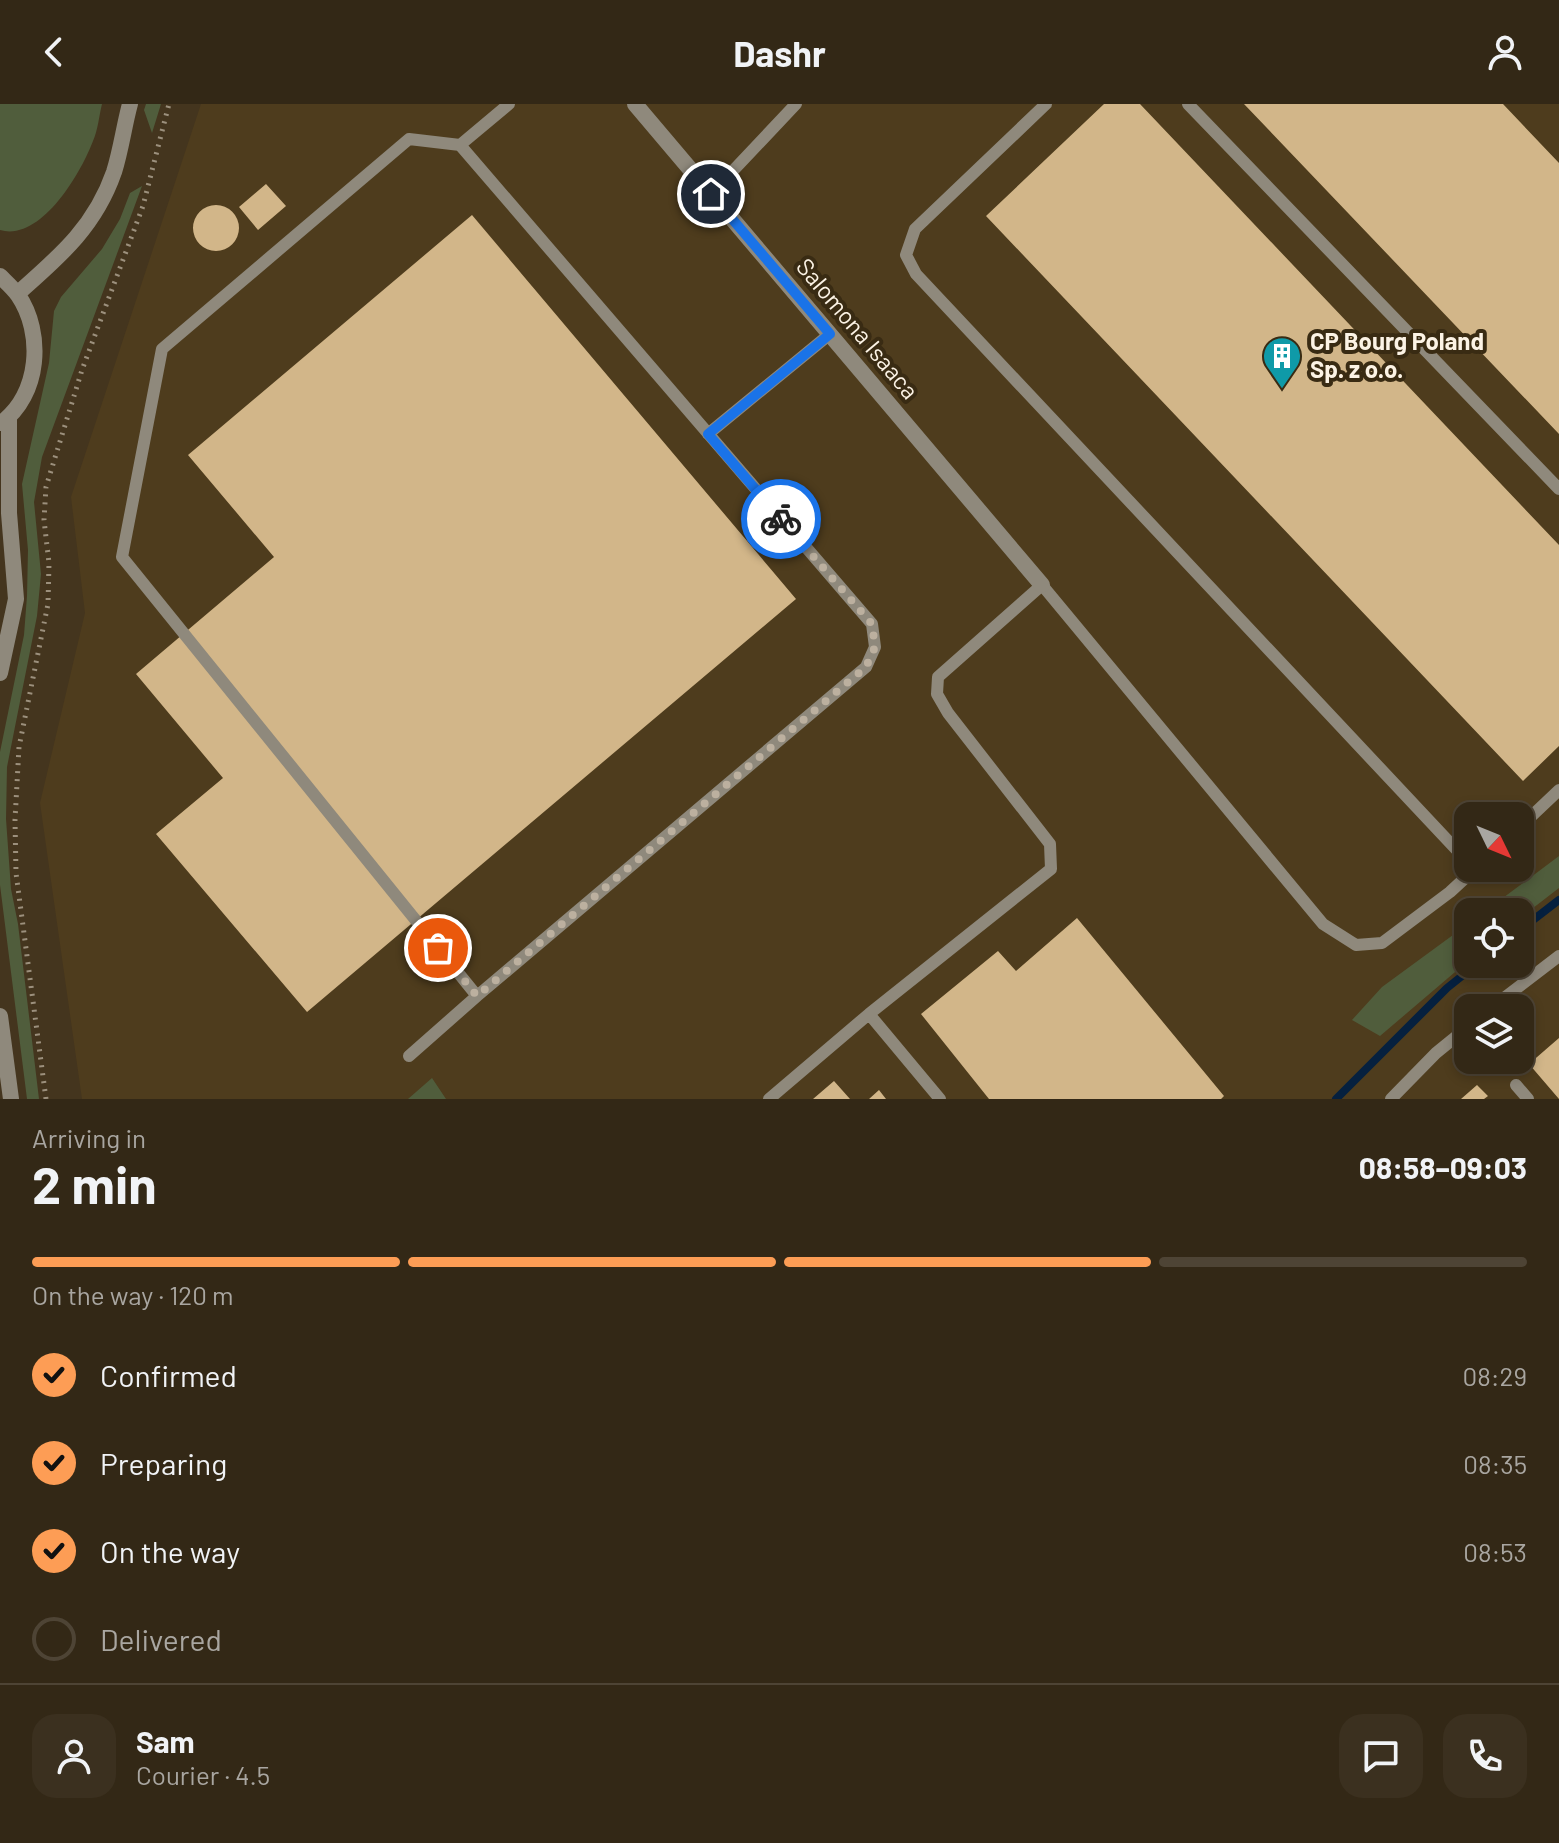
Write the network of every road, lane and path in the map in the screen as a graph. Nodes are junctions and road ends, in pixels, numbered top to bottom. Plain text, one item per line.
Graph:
1 (130, 104) edge
2 (169, 104) edge
3 (509, 104) edge
4 (635, 104) edge
5 (1046, 104) edge
6 (1188, 104) edge
7 (787, 107) edge
8 (460, 145) junction
9 (711, 194) junction
10 (0, 276) edge
11 (17, 294) junction
12 (830, 334) junction
13 (4, 421) edge
14 (708, 434) junction
15 (1559, 489) edge
16 (1042, 585) junction
17 (0, 673) edge
18 (1559, 790) edge
19 (1534, 814) edge
20 (1454, 847) edge
21 (1459, 882) edge
22 (1559, 956) edge
23 (1509, 994) edge
24 (477, 996) junction
25 (869, 1014) junction
26 (0, 1016) edge
27 (1454, 1038) edge
28 (409, 1056) dead end
29 (1516, 1085) dead end
30 (11, 1099) edge
31 (46, 1099) edge
32 (769, 1099) edge
33 (940, 1099) edge
34 (1391, 1099) edge
35 (1528, 1099) edge

1 - 11 street
2 - 31 path
3 - 8 lane
4 - 9 street, Salomona Isaaca
5 - 20 lane
6 - 15 lane
7 - 9 lane
8 - 14 lane
8 - 24 lane
9 - 12 street, Salomona Isaaca
10 - 11 street
11 - 13 street
12 - 14 lane
12 - 16 street, Salomona Isaaca
13 - 17 street
14 - 24 lane
16 - 21 lane
16 - 25 lane
18 - 19 lane
22 - 23 lane
24 - 28 lane
25 - 32 lane
25 - 33 lane
26 - 30 street
27 - 34 lane
29 - 35 lane

